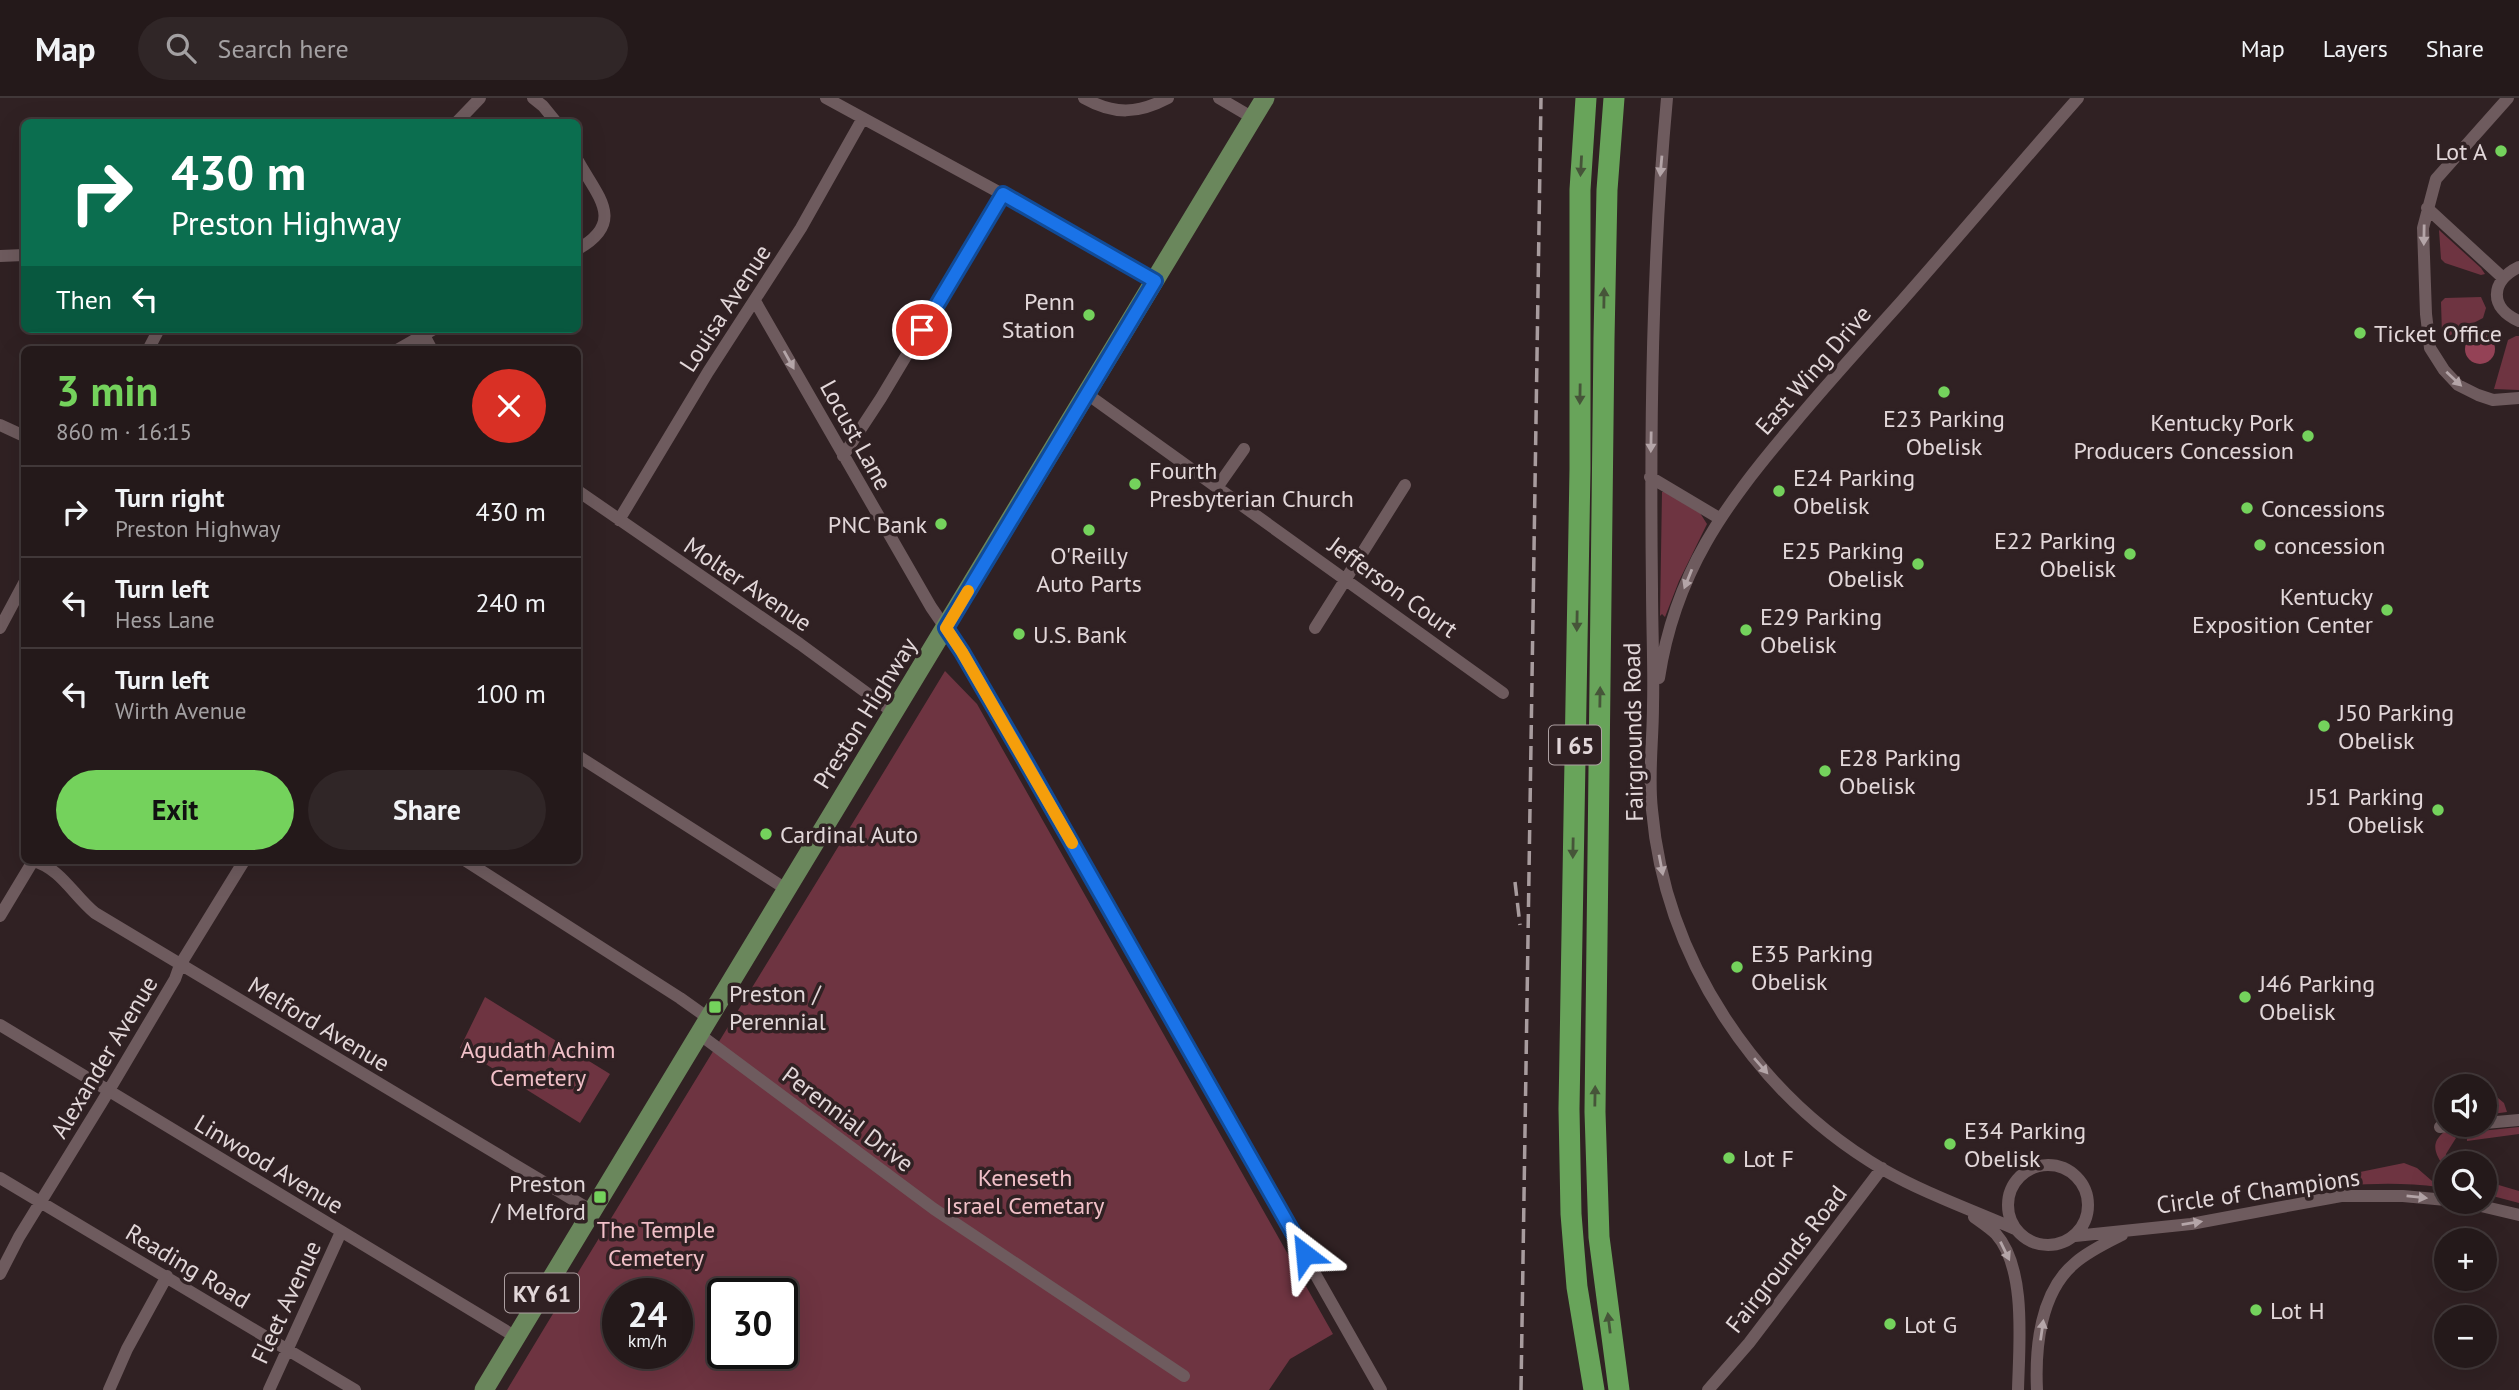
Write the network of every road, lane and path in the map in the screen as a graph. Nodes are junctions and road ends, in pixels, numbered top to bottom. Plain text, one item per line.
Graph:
1 (480, 98) edge
2 (533, 98) edge
3 (827, 98) edge
4 (1084, 98) edge
5 (1168, 98) edge
6 (1219, 98) edge
7 (1265, 98) edge
8 (1586, 98) edge
9 (1614, 98) edge
10 (1667, 98) edge
11 (2078, 98) edge
12 (2508, 98) edge
13 (863, 118) junction
14 (1253, 118) junction
15 (460, 119) edge
16 (554, 119) edge
17 (581, 166) edge
18 (1003, 194) junction
19 (2427, 208) junction
20 (581, 247) edge
21 (21, 255) edge
22 (0, 256) edge
23 (2519, 267) edge
24 (2502, 277) junction
25 (1155, 281) junction
26 (755, 301) junction
27 (2519, 321) edge
28 (427, 333) edge
29 (404, 346) edge
30 (1087, 394) junction
31 (2519, 398) edge
32 (0, 425) edge
33 (21, 435) edge
34 (1244, 449) dead end
35 (844, 456) junction
36 (1650, 477) junction
37 (1405, 485) dead end
38 (1218, 486) junction
39 (581, 493) edge
40 (1719, 518) junction
41 (619, 520) junction
42 (1346, 580) junction
43 (21, 589) edge
44 (0, 628) edge
45 (946, 628) junction
46 (1315, 628) dead end
47 (1503, 693) dead end
48 (1654, 710) junction
49 (894, 713) junction
50 (581, 758) edge
51 (32, 864) edge
52 (46, 864) edge
53 (242, 864) edge
54 (471, 864) edge
55 (786, 889) junction
56 (0, 916) edge
57 (180, 965) junction
58 (0, 1025) edge
59 (703, 1026) junction
60 (109, 1092) junction
61 (2519, 1120) edge
62 (2497, 1122) edge
63 (1882, 1168) junction
64 (0, 1178) edge
65 (2434, 1199) edge
66 (41, 1203) junction
67 (1957, 1204) junction
68 (2497, 1210) edge
69 (592, 1212) junction
70 (2519, 1215) edge
71 (2015, 1229) junction
72 (2131, 1230) junction
73 (341, 1232) junction
74 (2075, 1236) junction
75 (0, 1274) edge
76 (167, 1276) junction
77 (516, 1337) junction
78 (286, 1350) junction
79 (1184, 1376) dead end
80 (108, 1390) edge
81 (268, 1390) edge
82 (355, 1390) edge
83 (484, 1390) edge
84 (1381, 1390) edge
85 (1594, 1390) edge
86 (1619, 1390) edge
87 (1708, 1390) edge
88 (2018, 1390) edge
89 (2037, 1390) edge

1 - 15 street
2 - 16 street
3 - 13 street
4 - 5 street
6 - 14 street
7 - 14 main road, Preston Highway / KY 61
8 -> 85 highway, I 65
86 -> 9 highway, I 65
10 -> 36 street, Fairgrounds Road
11 - 40 street, East Wing Drive
12 - 19 street
13 - 18 street
13 - 26 street, Louisa Avenue
14 - 25 main road, Preston Highway / KY 61
17 - 20 street
18 - 25 street
18 - 35 street
19 - 24 street
19 -> 31 street
21 - 22 street
23 - 24 street
24 - 27 street
25 - 30 main road, Preston Highway / KY 61
26 -> 35 street, Locust Lane
26 - 41 street, Louisa Avenue
28 - 29 street
30 - 38 street, Jefferson Court
30 - 45 main road, Preston Highway / KY 61
32 - 33 street
34 - 38 street
35 - 45 street, Locust Lane
36 - 40 street
36 - 48 street, Fairgrounds Road
37 - 42 street
38 - 42 street, Jefferson Court
39 - 41 street, Molter Avenue
40 -> 48 street, East Wing Drive
41 - 49 street, Molter Avenue
42 - 46 street
42 - 47 street, Jefferson Court
43 - 44 street
45 - 49 main road, Preston Highway / KY 61
45 - 84 street, Locust Lane
48 -> 63 street, Fairgrounds Road
49 - 55 main road, Preston Highway / KY 61
50 - 55 street
51 - 56 street
52 - 57 street, Melford Avenue
53 - 57 street, Alexander Avenue
54 - 59 street, Perennial Drive
55 - 59 main road, Preston Highway / KY 61
57 - 60 street, Alexander Avenue
57 - 69 street, Melford Avenue
58 - 60 street, Linwood Avenue
59 - 69 main road, Preston Highway / KY 61
59 - 79 street, Perennial Drive
60 - 66 street, Alexander Avenue
60 - 73 street, Linwood Avenue
61 - 62 street
63 - 67 street
63 - 87 street, Fairgrounds Road
64 - 66 street, Reading Road
72 -> 65 street, Circle of Champions
66 - 75 street, Alexander Avenue
66 - 76 street, Reading Road
67 - 71 street
67 -> 88 street
68 - 70 street
69 - 77 main road, Preston Highway / KY 61
71 - 74 street
71 - 74 street
72 - 74 street, Circle of Champions
89 -> 72 street
73 - 77 street, Linwood Avenue
73 - 78 street, Fleet Avenue
76 - 78 street, Reading Road
76 - 80 street
77 - 83 main road, Preston Highway / KY 61
78 - 81 street, Fleet Avenue
78 - 82 street, Reading Road

